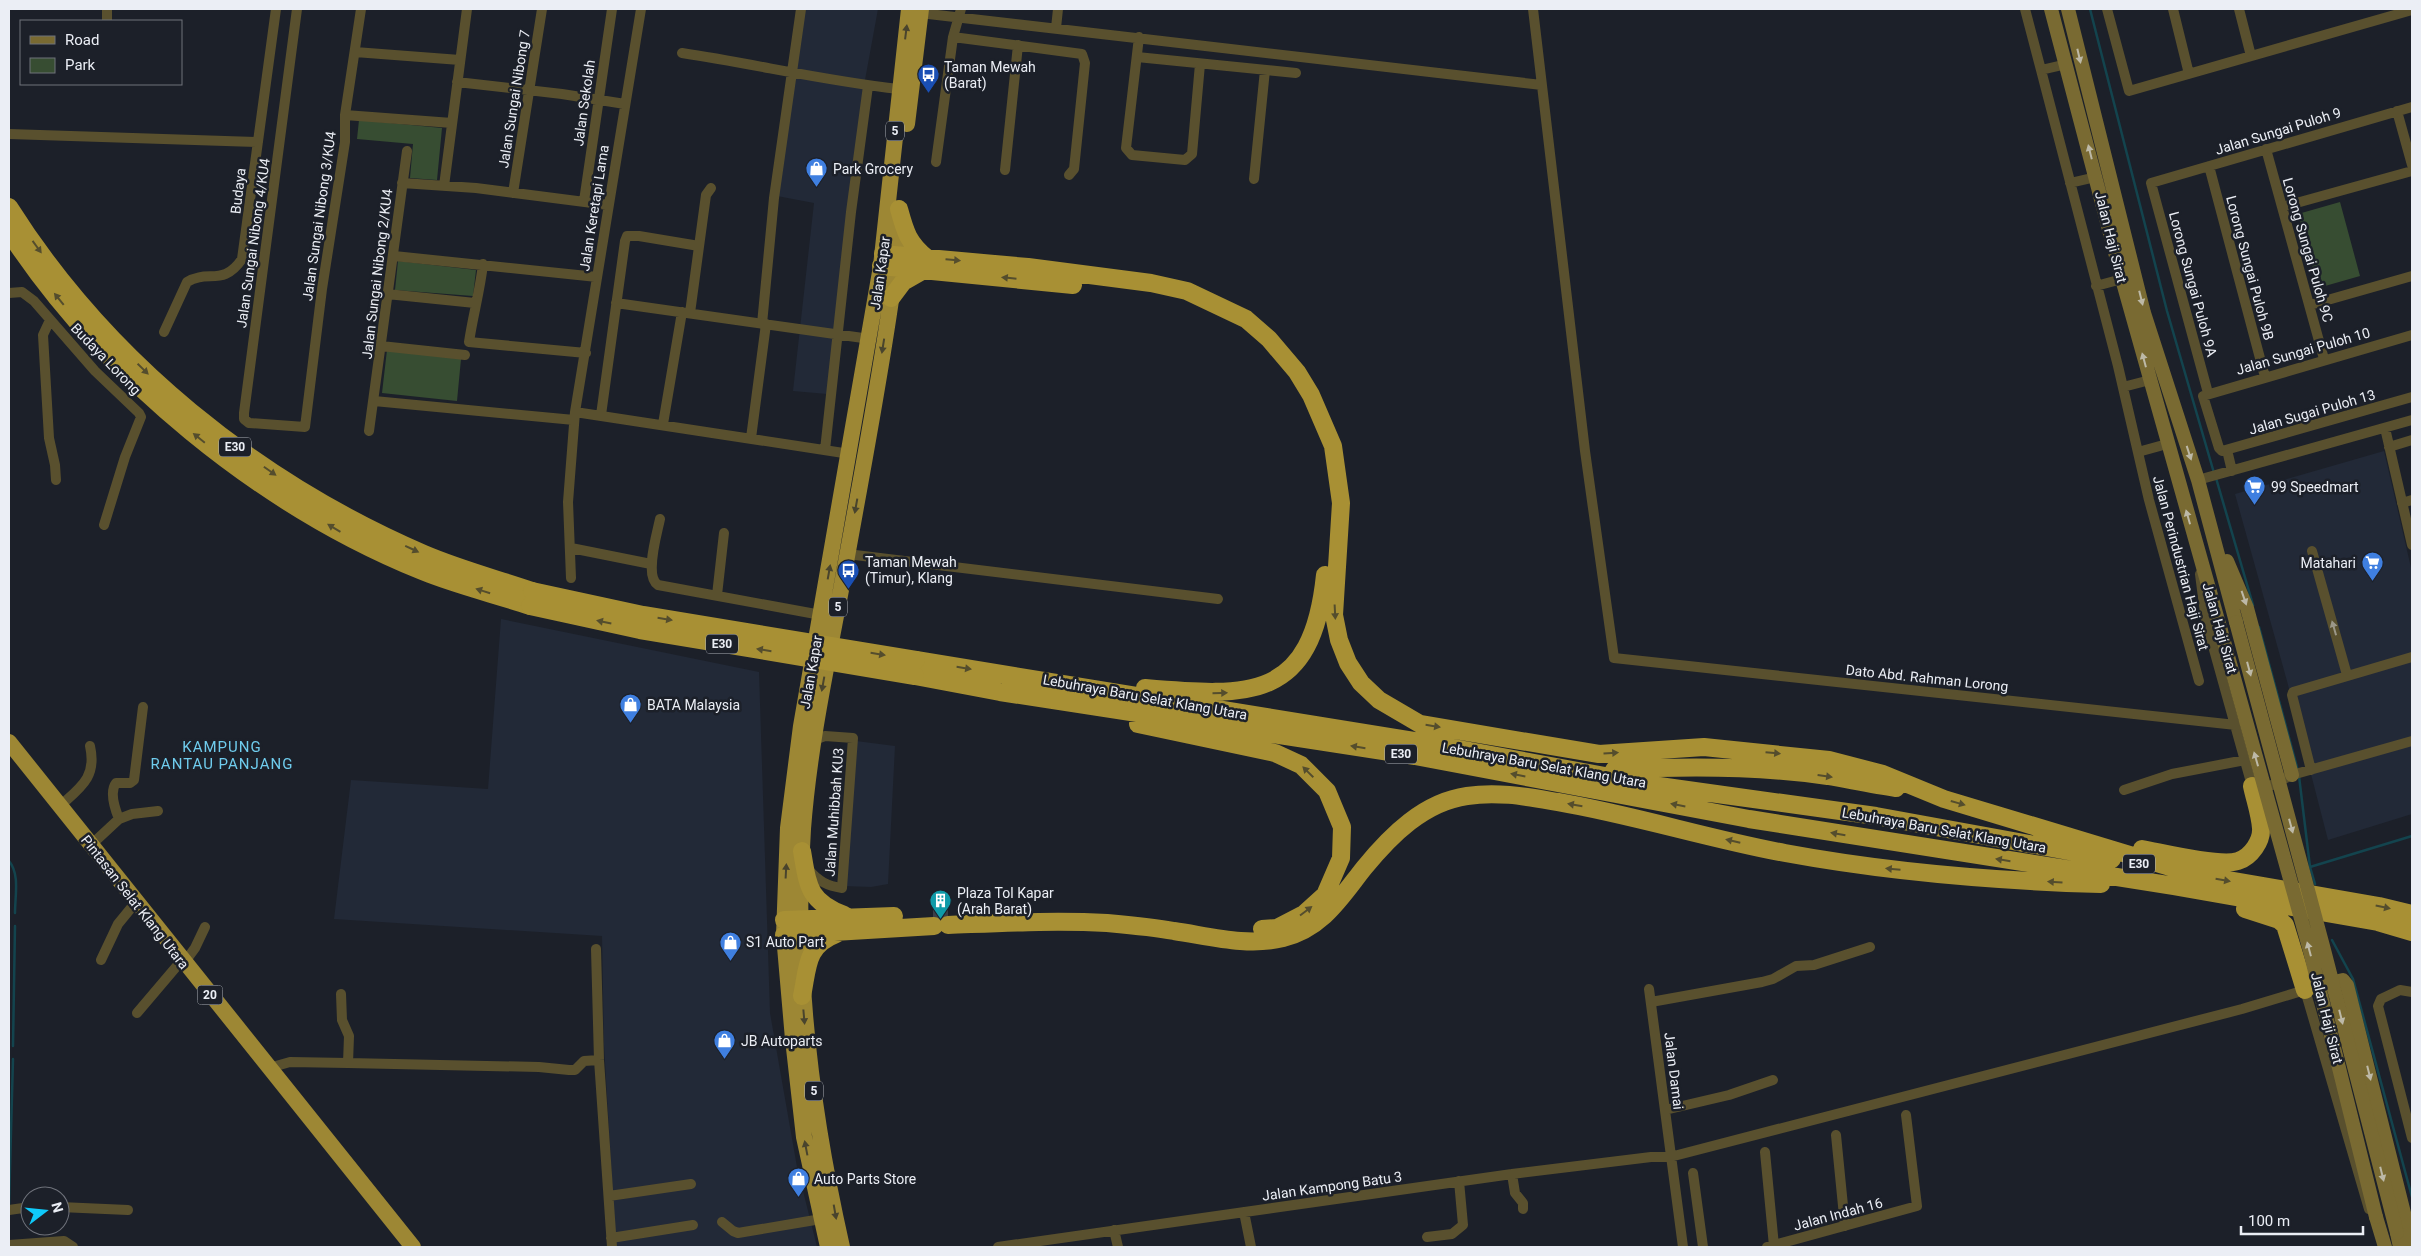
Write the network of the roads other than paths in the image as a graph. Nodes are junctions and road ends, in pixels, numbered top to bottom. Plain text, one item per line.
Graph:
1 (276, 9) edge
2 (297, 9) edge
3 (360, 9) edge
4 (467, 9) edge
5 (542, 9) edge
6 (612, 9) edge
7 (641, 9) edge
8 (801, 9) edge
9 (1058, 9) edge
10 (1535, 9) edge
11 (2024, 9) edge
12 (2051, 9) edge
13 (2068, 9) edge
14 (2107, 9) edge
15 (2173, 9) edge
16 (2239, 9) edge
17 (917, 10) edge
18 (2412, 10) edge
19 (960, 13) edge
20 (1056, 28) junction
21 (953, 37) junction
22 (1139, 37) junction
23 (1018, 45) junction
24 (356, 52) junction
25 (682, 53) dead end
26 (2251, 56) junction
27 (1137, 57) junction
28 (460, 60) junction
29 (1200, 64) junction
30 (2067, 64) junction
31 (1265, 70) junction
32 (2041, 70) junction
33 (793, 72) junction
34 (1296, 73) dead end
35 (2190, 74) junction
36 (457, 82) junction
37 (868, 86) junction
38 (1542, 86) junction
39 (899, 89) junction
40 (529, 90) junction
41 (597, 100) junction
42 (625, 104) junction
43 (2412, 107) edge
44 (2397, 111) junction
45 (345, 115) junction
46 (452, 123) junction
47 (9, 134) edge
48 (258, 142) junction
49 (2266, 149) junction
50 (407, 151) dead end
51 (936, 162) dead end
52 (2412, 165) edge
53 (2209, 166) junction
54 (1006, 170) dead end
55 (2412, 171) edge
56 (1069, 175) dead end
57 (2096, 177) junction
58 (1254, 179) dead end
59 (402, 183) junction
60 (2070, 183) junction
61 (2151, 183) joint
62 (444, 186) junction
63 (711, 188) dead end
64 (513, 194) junction
65 (584, 201) junction
66 (608, 205) junction
67 (9, 207) edge
68 (2282, 207) junction
69 (899, 209) junction
70 (9, 232) edge
71 (699, 246) junction
72 (394, 256) junction
73 (888, 261) junction
74 (483, 264) junction
75 (925, 264) junction
76 (2412, 276) edge
77 (597, 277) junction
78 (2122, 279) junction
79 (2096, 286) junction
80 (9, 293) edge
81 (387, 294) junction
82 (891, 298) junction
83 (475, 303) junction
84 (616, 303) junction
85 (2310, 304) junction
86 (686, 313) junction
87 (50, 320) junction
88 (764, 324) junction
89 (164, 332) dead end
90 (837, 334) junction
91 (2412, 335) edge
92 (870, 339) junction
93 (381, 346) junction
94 (586, 353) junction
95 (465, 355) dead end
96 (2324, 359) junction
97 (2265, 377) junction
98 (2150, 380) junction
99 (2123, 387) junction
100 (2205, 394) junction
101 (2412, 397) edge
102 (374, 400) junction
103 (601, 415) junction
104 (574, 416) junction
105 (2412, 420) edge
106 (663, 424) junction
107 (305, 427) joint
108 (2385, 428) junction
109 (369, 431) dead end
110 (751, 438) junction
111 (2412, 440) edge
112 (2167, 444) junction
113 (2389, 447) junction
114 (825, 450) junction
115 (2223, 450) junction
116 (2138, 452) junction
117 (850, 454) junction
118 (2232, 471) junction
119 (2204, 479) junction
120 (56, 480) dead end
121 (2412, 500) edge
122 (2402, 503) junction
123 (660, 519) dead end
124 (104, 525) dead end
125 (724, 533) dead end
126 (2215, 538) junction
127 (2412, 545) edge
128 (2197, 546) junction
129 (571, 548) junction
130 (2312, 551) dead end
131 (847, 554) junction
132 (652, 564) junction
133 (571, 578) dead end
134 (717, 596) junction
135 (531, 599) junction
136 (1218, 599) dead end
137 (821, 615) junction
138 (2412, 657) edge
139 (916, 668) junction
140 (2347, 675) junction
141 (2199, 681) dead end
142 (1084, 686) junction
143 (1000, 692) junction
144 (143, 707) dead end
145 (2236, 725) junction
146 (814, 740) junction
147 (2412, 741) edge
148 (9, 742) edge
149 (90, 746) dead end
150 (2245, 760) junction
151 (1585, 771) junction
152 (2300, 773) junction
153 (2252, 786) junction
154 (2124, 790) dead end
155 (1929, 794) junction
156 (60, 806) junction
157 (158, 811) dead end
158 (119, 819) junction
159 (2077, 839) junction
160 (91, 845) junction
161 (803, 858) junction
162 (2184, 883) junction
163 (136, 902) junction
164 (2412, 914) edge
165 (941, 919) junction
166 (847, 924) junction
167 (205, 927) dead end
168 (792, 927) junction
169 (2412, 932) edge
170 (1870, 946) dead end
171 (596, 949) dead end
172 (101, 960) dead end
173 (183, 962) junction
174 (1649, 989) dead end
175 (2306, 990) junction
176 (2412, 992) edge
177 (341, 994) dead end
178 (802, 996) junction
179 (1651, 1002) junction
180 (137, 1013) dead end
181 (599, 1060) junction
182 (348, 1063) junction
183 (269, 1068) junction
184 (1773, 1080) dead end
185 (1665, 1110) junction
186 (1906, 1115) dead end
187 (1836, 1135) dead end
188 (2412, 1138) edge
189 (1764, 1152) dead end
190 (1670, 1157) junction
191 (1693, 1173) dead end
192 (1512, 1174) junction
193 (1459, 1181) junction
194 (691, 1184) dead end
195 (609, 1196) junction
196 (70, 1207) edge
197 (1524, 1209) dead end
198 (128, 1210) dead end
199 (1244, 1212) junction
200 (821, 1219) junction
201 (722, 1222) dead end
202 (693, 1225) dead end
203 (1845, 1226) junction
204 (1114, 1230) junction
205 (1427, 1236) dead end
206 (611, 1242) edge
207 (9, 1245) edge
208 (839, 1245) edge
209 (1032, 1245) edge
210 (2412, 1245) edge
211 (1770, 1246) edge
212 (73, 1247) edge
213 (413, 1247) edge
214 (998, 1247) edge
215 (1118, 1247) edge
216 (1251, 1247) edge
217 (1683, 1247) edge
218 (1703, 1247) edge
219 (2384, 1247) edge
220 (2400, 1247) edge

1 - 48 street, Budaya
2 - 107 street, Jalan Sungai Nibong 4/KU4
3 - 24 street, Jalan Sungai Nibong 3/KU4
4 - 28 street
5 - 40 street, Jalan Sungai Nibong 7
6 - 41 street, Jalan Sekolah
7 - 42 street, Jalan Keretapi Lama
8 - 33 street
9 - 20 street
10 - 38 street
11 - 32 street, Jalan Perindustrian Haji Sirat
12 - 30 main road, Jalan Haji Sirat
13 -> 119 main road, Jalan Haji Sirat
14 - 35 street
15 - 35 street
16 - 26 street
17 - 19 street
39 -> 17 highway, Jalan Kapar / 5
17 - 69 highway, Jalan Kapar / 5
18 - 26 street
19 - 20 street
19 - 21 street
20 - 22 street
21 - 23 street
21 - 51 street
22 - 27 street
22 - 38 street
23 - 54 street
23 - 56 street
24 - 28 street
24 - 45 street, Jalan Sungai Nibong 3/KU4
25 - 33 street
26 - 35 street
27 - 29 street
27 - 29 street
28 - 36 street
29 - 31 street
30 - 32 street
57 -> 30 main road, Jalan Haji Sirat
31 - 34 street
31 - 58 street
32 - 60 street, Jalan Perindustrian Haji Sirat
33 - 37 street
33 - 88 street
36 - 40 street
36 - 46 street
37 - 39 street
37 - 90 street
38 - 145 street, Dato Abd. Rahman Lorong
39 - 73 highway, Jalan Kapar / 5
40 - 41 street
40 - 64 street, Jalan Sungai Nibong 7
41 - 42 street
41 - 65 street, Jalan Sekolah
42 - 66 street, Jalan Keretapi Lama
43 - 44 street, Jalan Sungai Puloh 9
44 - 49 street, Jalan Sungai Puloh 9
44 - 52 street
45 - 46 street
45 - 107 street, Jalan Sungai Nibong 3/KU4
46 - 62 street
47 - 48 street
48 - 89 street, Budaya
49 - 53 street, Jalan Sungai Puloh 9
49 - 68 street, Lorong Sungai Puloh 9C
50 - 59 street, Jalan Sungai Nibong 2/KU4
53 - 61 street, Jalan Sungai Puloh 9
53 - 97 street, Lorong Sungai Puloh 9B
55 - 68 street
57 - 60 street
57 - 78 main road, Jalan Haji Sirat
59 - 62 street
59 - 72 street, Jalan Sungai Nibong 2/KU4
60 - 79 street, Jalan Perindustrian Haji Sirat
61 - 100 street, Lorong Sungai Puloh 9A
62 - 64 street
63 - 71 street
64 - 65 street
65 - 66 street
66 - 77 street, Jalan Keretapi Lama
67 -> 135 highway, Lebuhraya Baru Selat Klang Utara / E30
68 - 85 street, Lorong Sungai Puloh 9C
69 - 73 highway, Jalan Kapar / 5
69 - 75 highway
135 -> 70 highway, Lebuhraya Baru Selat Klang Utara / E30
71 - 84 street
71 - 86 street
72 - 74 street
72 - 81 street, Jalan Sungai Nibong 2/KU4
73 - 75 highway
73 - 82 highway, Jalan Kapar / 5
73 - 92 highway, Jalan Kapar / 5
74 - 77 street
74 - 83 street
75 - 82 highway
142 -> 75 highway
75 -> 155 highway
76 - 85 street
77 - 94 street, Jalan Keretapi Lama
78 - 79 street
98 -> 78 main road, Jalan Haji Sirat
79 - 99 street, Jalan Perindustrian Haji Sirat
80 - 87 street, Budaya Lorong
81 - 83 street
81 - 93 street, Jalan Sungai Nibong 2/KU4
82 -> 131 highway, Jalan Kapar / 5
83 - 94 street
84 - 86 street
84 - 103 street
85 - 96 street, Lorong Sungai Puloh 9C
86 - 88 street
86 - 106 street
87 - 120 street
87 - 124 street, Budaya Lorong
88 - 90 street
88 - 110 street
90 - 92 street
90 - 114 street
91 - 96 street, Jalan Sungai Puloh 10
92 - 117 highway, Jalan Kapar / 5
93 - 95 street
93 - 102 street, Jalan Sungai Nibong 2/KU4
94 - 104 street, Jalan Keretapi Lama
96 - 97 street, Jalan Sungai Puloh 10
97 - 100 street, Jalan Sungai Puloh 10
98 - 99 street
98 - 112 main road, Jalan Haji Sirat
99 - 116 street, Jalan Perindustrian Haji Sirat
100 - 115 street, Lorong Sungai Puloh 9A
101 - 115 street, Jalan Sugai Puloh 13
102 - 104 street
102 - 109 street, Jalan Sungai Nibong 2/KU4
103 - 104 street
103 - 106 street
104 - 129 street, Jalan Keretapi Lama
105 - 108 street
106 - 110 street
108 - 113 street
108 - 118 street
110 - 114 street
111 - 113 street
112 - 116 street
128 -> 112 main road, Jalan Haji Sirat
113 - 122 street
114 - 117 street
115 - 118 street, Lorong Sungai Puloh 9A
116 - 141 street, Jalan Perindustrian Haji Sirat
137 -> 117 highway, Jalan Kapar / 5
118 - 119 street
119 - 126 main road, Jalan Haji Sirat
121 - 122 street
122 - 127 street
123 - 132 street
125 - 134 street
126 -> 152 main road
126 -> 220 main road, Jalan Haji Sirat, bridge
128 - 145 street
219 -> 128 main road, Jalan Haji Sirat, bridge
129 - 132 street
129 - 133 street, Jalan Keretapi Lama
140 -> 130 street
131 - 136 street
131 -> 146 highway, Jalan Kapar / 5
132 - 134 street
134 - 137 street
135 - 139 highway, Lebuhraya Baru Selat Klang Utara / E30, bridge
168 -> 137 highway, Jalan Kapar / 5
138 - 140 street
139 -> 142 highway, Lebuhraya Baru Selat Klang Utara / E30
139 - 143 highway, Lebuhraya Baru Selat Klang Utara / E30
140 - 152 street
142 - 151 highway, Lebuhraya Baru Selat Klang Utara / E30
162 -> 143 highway, Lebuhraya Baru Selat Klang Utara / E30
165 -> 143 highway
144 - 158 street
145 - 150 street
146 - 161 highway, Jalan Kapar / 5
146 - 161 street, Jalan Muhibbah KU3
147 - 152 street
148 - 156 highway, Pintasan Selat Klang Utara / 20
149 - 156 street
150 - 153 street
150 - 154 street
151 -> 155 highway
151 - 162 highway, Lebuhraya Baru Selat Klang Utara / E30
152 - 153 street
153 - 159 highway
155 -> 159 highway
156 - 160 highway, Pintasan Selat Klang Utara / 20
157 - 158 street
158 - 160 street
159 - 162 highway
160 - 163 highway, Pintasan Selat Klang Utara / 20
161 - 166 highway
161 - 168 highway, Jalan Kapar / 5
162 -> 164 highway, Lebuhraya Baru Selat Klang Utara / E30
162 -> 165 highway
162 - 169 highway, Lebuhraya Baru Selat Klang Utara / E30
162 - 175 highway
163 - 172 street
163 - 173 highway, Pintasan Selat Klang Utara / 20
165 - 166 highway
166 - 168 highway
166 - 178 highway
167 - 173 street
168 - 178 highway, Jalan Kapar / 5
200 -> 168 highway, Jalan Kapar / 5
170 - 179 street
171 - 181 street
173 - 180 street
173 - 183 highway, Pintasan Selat Klang Utara / 20
174 - 179 street, Jalan Damai
175 - 190 street, Jalan Kampong Batu 3
175 -> 210 main road
175 - 219 street
176 - 188 street
177 - 182 street
178 -> 208 highway, Jalan Kapar / 5
179 - 185 street, Jalan Damai
181 - 182 street
181 - 195 street
182 - 183 street
183 - 213 highway, Pintasan Selat Klang Utara / 20
184 - 185 street
185 - 190 street, Jalan Damai
186 - 203 street, Jalan Indah 16
187 - 203 street
189 - 211 street
190 - 192 street, Jalan Kampong Batu 3
190 - 217 street, Jalan Damai
191 - 218 street
192 - 193 street, Jalan Kampong Batu 3
192 - 197 street
193 - 199 street, Jalan Kampong Batu 3
193 - 205 street
194 - 195 street
195 - 206 street
196 - 198 street
199 - 204 street, Jalan Kampong Batu 3
199 - 216 street
200 - 201 street
200 - 208 highway, Jalan Kapar / 5
202 - 206 street
203 - 211 street, Jalan Indah 16
204 - 209 street, Jalan Kampong Batu 3
204 - 215 street
207 - 212 street
209 - 214 street, Jalan Kampong Batu 3

